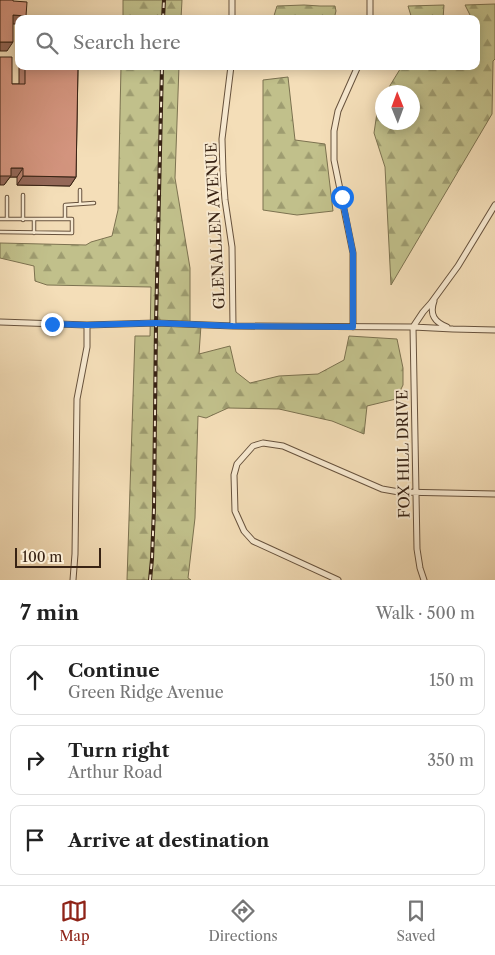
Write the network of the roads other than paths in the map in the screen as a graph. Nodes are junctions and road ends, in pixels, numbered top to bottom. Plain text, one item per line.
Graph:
1 (232, 0) edge
2 (236, 0) edge
3 (370, 0) edge
4 (232, 15) edge
5 (370, 15) edge
6 (231, 70) edge
7 (356, 70) edge
8 (80, 190) dead end
9 (23, 195) dead end
10 (7, 196) dead end
11 (94, 203) dead end
12 (80, 204) junction
13 (495, 205) edge
14 (0, 219) edge
15 (7, 219) junction
16 (34, 219) junction
17 (65, 219) junction
18 (23, 220) junction
19 (0, 232) edge
20 (34, 233) junction
21 (435, 297) junction
22 (0, 322) edge
23 (87, 325) junction
24 (233, 326) junction
25 (353, 327) junction
26 (413, 327) junction
27 (452, 329) junction
28 (495, 330) edge
29 (416, 493) junction
30 (495, 494) edge
31 (73, 580) edge
32 (338, 580) edge
33 (424, 580) edge

1 - 2 street
1 - 4 street
3 - 5 street
6 - 24 street, GLENALLEN AVENUE
7 - 25 street
8 - 12 lane
9 - 18 lane
10 - 15 lane
11 - 12 lane
12 - 17 lane
13 - 21 street
14 - 15 lane
15 - 18 lane
16 - 17 lane
16 - 18 lane
16 - 20 lane
17 - 20 lane
19 - 20 lane
21 - 26 street
21 - 27 street
22 - 23 street
23 - 24 street
23 - 31 street
24 - 25 street
25 - 26 street
26 - 27 street
26 - 29 street, FOX HILL DRIVE
27 - 28 street
29 - 30 street
29 - 32 street
29 - 33 street, FOX HILL DRIVE

